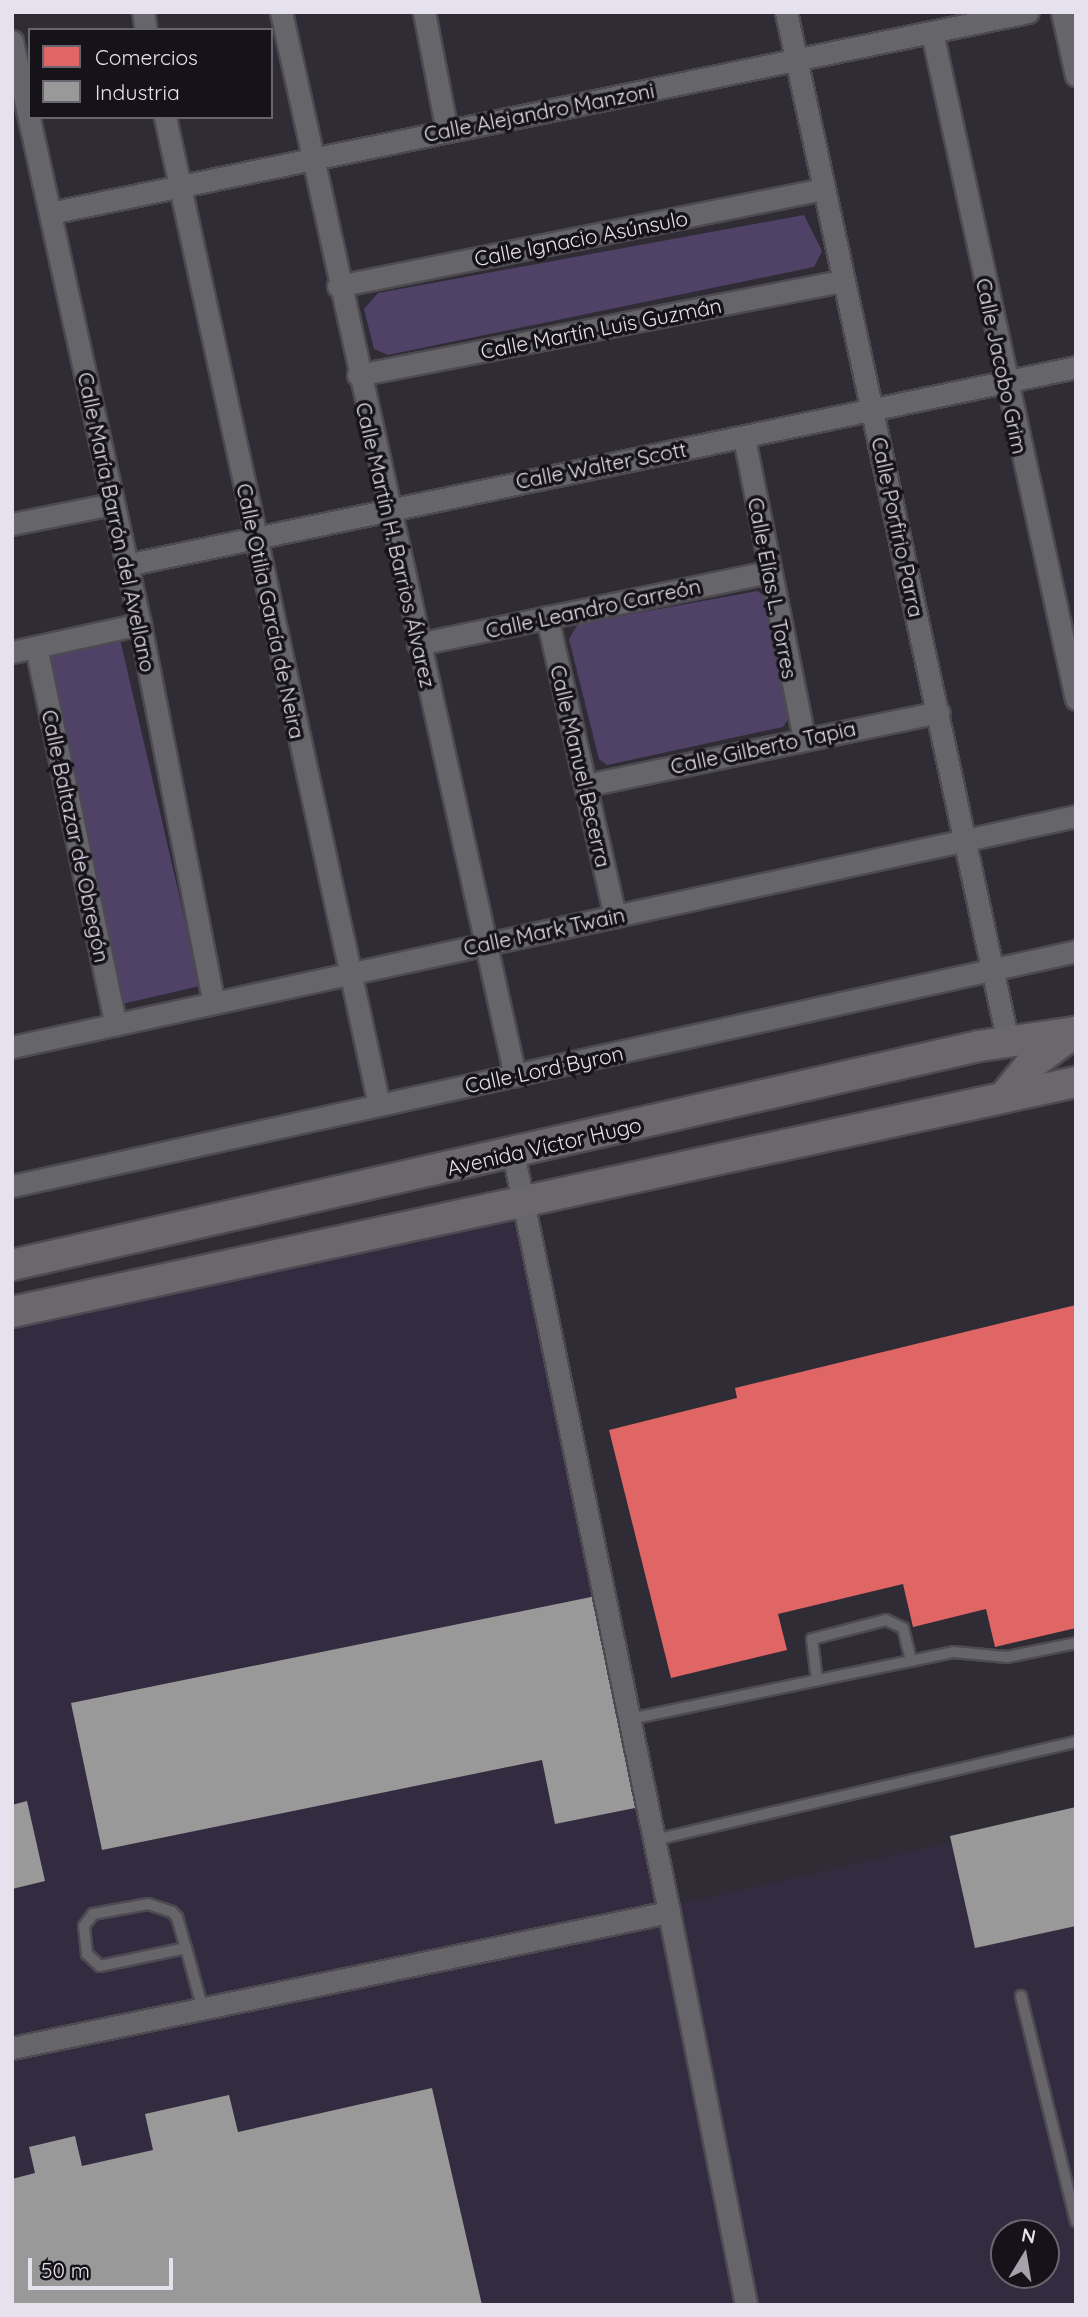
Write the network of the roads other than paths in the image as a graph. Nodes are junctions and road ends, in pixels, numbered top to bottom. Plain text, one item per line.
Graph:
1 (281, 12) edge
2 (424, 12) edge
3 (786, 12) edge
4 (1028, 12) edge
5 (1062, 12) edge
6 (932, 32) junction
7 (12, 41) edge
8 (796, 60) junction
9 (1076, 75) edge
10 (28, 113) edge
11 (29, 119) edge
12 (165, 119) edge
13 (447, 131) junction
14 (310, 158) junction
15 (179, 185) junction
16 (822, 188) junction
17 (50, 213) junction
18 (843, 281) junction
19 (338, 286) junction
20 (1076, 367) edge
21 (358, 375) junction
22 (1005, 383) junction
23 (873, 410) junction
24 (744, 438) junction
25 (112, 504) junction
26 (387, 507) junction
27 (12, 524) edge
28 (254, 533) junction
29 (126, 565) junction
30 (769, 572) junction
31 (547, 617) junction
32 (140, 624) junction
33 (418, 644) junction
34 (36, 647) junction
35 (12, 652) edge
36 (1076, 699) edge
37 (939, 712) junction
38 (804, 738) junction
39 (587, 785) junction
40 (1076, 816) edge
41 (965, 840) junction
42 (615, 916) junction
43 (485, 943) junction
44 (1076, 951) edge
45 (993, 970) junction
46 (348, 975) junction
47 (214, 1003) junction
48 (116, 1025) junction
49 (1075, 1032) edge
50 (1008, 1042) junction
51 (12, 1047) edge
52 (514, 1076) junction
53 (1076, 1082) edge
54 (1004, 1097) junction
55 (379, 1105) junction
56 (513, 1153) junction
57 (12, 1186) edge
58 (522, 1200) junction
59 (12, 1265) edge
60 (12, 1312) edge
61 (1076, 1643) edge
62 (911, 1661) junction
63 (817, 1680) junction
64 (629, 1719) junction
65 (1076, 1742) edge
66 (654, 1840) junction
67 (668, 1912) junction
68 (186, 1948) junction
69 (1021, 1996) dead end
70 (202, 2006) junction
71 (12, 2048) edge
72 (1076, 2221) edge
73 (746, 2305) edge

1 - 14 street, Calle Martín H. Barrios Álvarez
2 - 13 street
3 - 8 street, Calle Porfirio Parra
4 - 6 street, Calle Alejandro Manzoni
5 - 9 street
6 - 8 street, Calle Alejandro Manzoni
6 - 22 street, Calle Jacobo Grim
7 - 10 street, Calle María Barrón del Avellano
8 - 13 street, Calle Alejandro Manzoni
8 - 16 street, Calle Porfirio Parra
11 - 17 street, Calle María Barrón del Avellano
12 - 15 street, Calle Otilia García de Neira
13 - 14 street, Calle Alejandro Manzoni
14 - 15 street, Calle Alejandro Manzoni
14 - 19 street, Calle Martín H. Barrios Álvarez
15 - 17 street, Calle Alejandro Manzoni
15 - 28 street, Calle Otilia García de Neira
16 - 18 street, Calle Porfirio Parra
16 - 19 street, Calle Ignacio Asúnsulo
17 - 25 street, Calle María Barrón del Avellano
18 - 21 street, Calle Martín Luis Guzmán
18 - 23 street, Calle Porfirio Parra
19 - 21 street, Calle Martín H. Barrios Álvarez
20 - 22 street, Calle Walter Scott
21 - 26 street, Calle Martín H. Barrios Álvarez
22 - 23 street, Calle Walter Scott
22 - 36 street, Calle Jacobo Grim
23 - 24 street, Calle Walter Scott
23 - 37 street, Calle Porfirio Parra
24 - 26 street, Calle Walter Scott
24 - 30 street, Calle Elías L. Torres
25 - 27 street
25 - 29 street, Calle María Barrón del Avellano
26 - 28 street, Calle Walter Scott
26 - 33 street, Calle Martín H. Barrios Álvarez
28 - 29 street, Calle Walter Scott
28 - 46 street, Calle Otilia García de Neira
29 - 32 street, Calle María Barrón del Avellano
30 - 31 street, Calle Leandro Carreón
30 - 38 street, Calle Elías L. Torres
31 - 33 street, Calle Leandro Carreón
31 - 39 street, Calle Manuel Becerra
32 - 34 street
32 - 47 street, Calle María Barrón del Avellano
33 - 43 street, Calle Martín H. Barrios Álvarez
34 - 35 street
34 - 48 street, Calle Baltazar de Obregón
37 - 38 street, Calle Gilberto Tapia
37 - 41 street, Calle Porfirio Parra
38 - 39 street, Calle Gilberto Tapia
39 - 42 street, Calle Manuel Becerra
40 - 41 street, Calle Mark Twain
41 - 42 street, Calle Mark Twain
41 - 45 street, Calle Porfirio Parra
42 - 43 street, Calle Mark Twain
43 - 46 street, Calle Mark Twain
43 - 52 street, Calle Martín H. Barrios Álvarez
44 - 45 street, Calle Lord Byron
45 - 50 street, Calle Porfirio Parra
45 - 52 street, Calle Lord Byron
46 - 47 street, Calle Mark Twain
46 - 55 street, Calle Otilia García de Neira
47 - 48 street, Calle Mark Twain
48 - 51 street, Calle Mark Twain
49 - 50 street, Avenida Víctor Hugo
49 - 54 street
50 - 56 street, Avenida Víctor Hugo
52 - 55 street, Calle Lord Byron
53 - 54 street
54 - 58 street
55 - 57 street, Calle Lord Byron
56 - 58 street
56 - 59 street, Avenida Víctor Hugo
58 - 60 street
58 - 64 street
61 - 62 lane
62 - 63 lane
62 - 63 lane
63 - 64 lane
64 - 66 street
65 - 66 lane
66 - 67 street
67 - 70 street
67 - 73 street
68 - 68 lane
68 - 70 lane
69 - 72 lane
70 - 71 street

